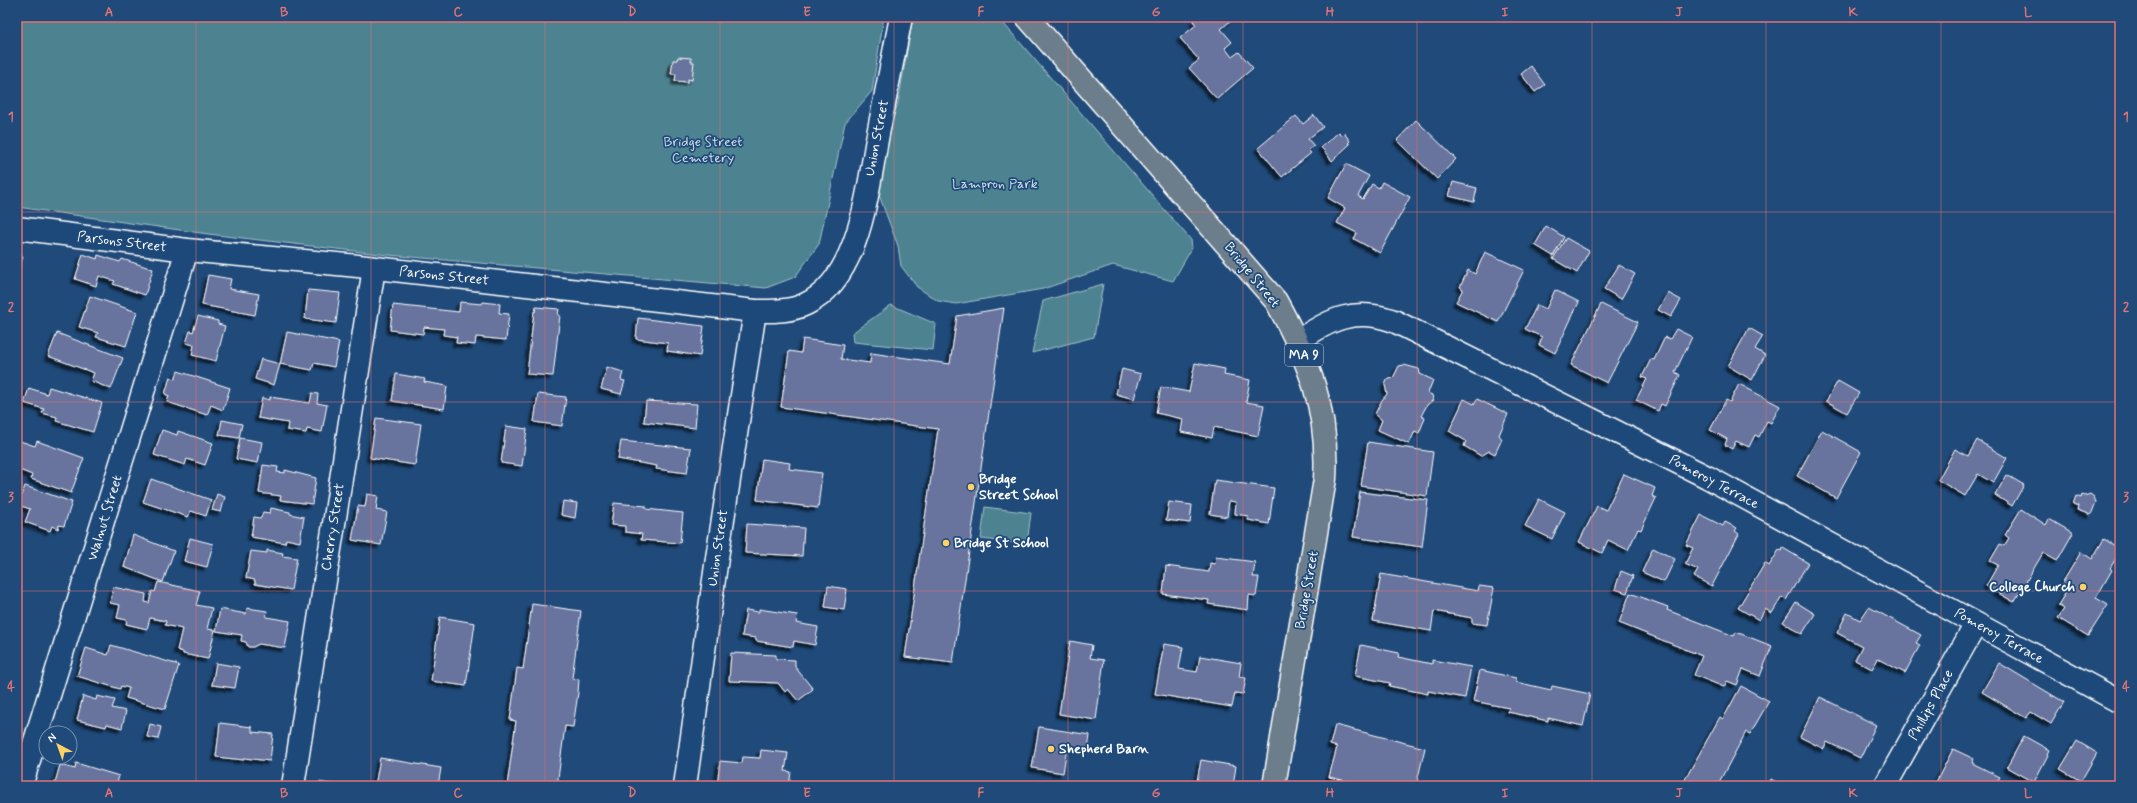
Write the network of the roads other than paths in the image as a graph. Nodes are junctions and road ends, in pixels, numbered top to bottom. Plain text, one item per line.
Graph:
1 (901, 17) edge
2 (1027, 17) edge
3 (17, 228) edge
4 (188, 250) junction
5 (848, 257) joint
6 (374, 268) junction
7 (754, 312) junction
8 (1298, 341) junction
9 (1976, 624) junction
10 (2120, 702) edge
11 (21, 786) edge
12 (293, 786) edge
13 (685, 786) edge
14 (1274, 786) edge
15 (1885, 786) edge

1 - 5 street, Union Street
2 - 8 highway, Bridge Street / MA 9
3 - 4 street, Parsons Street
4 - 6 street, Parsons Street
4 - 11 street, Walnut Street
5 - 7 street, Parsons Street
6 - 7 street, Parsons Street
6 - 12 street, Cherry Street
7 - 13 street, Union Street
8 - 9 street, Pomeroy Terrace
8 - 14 highway, Bridge Street / MA 9
9 - 10 street, Pomeroy Terrace
9 - 15 street, Phillips Place

